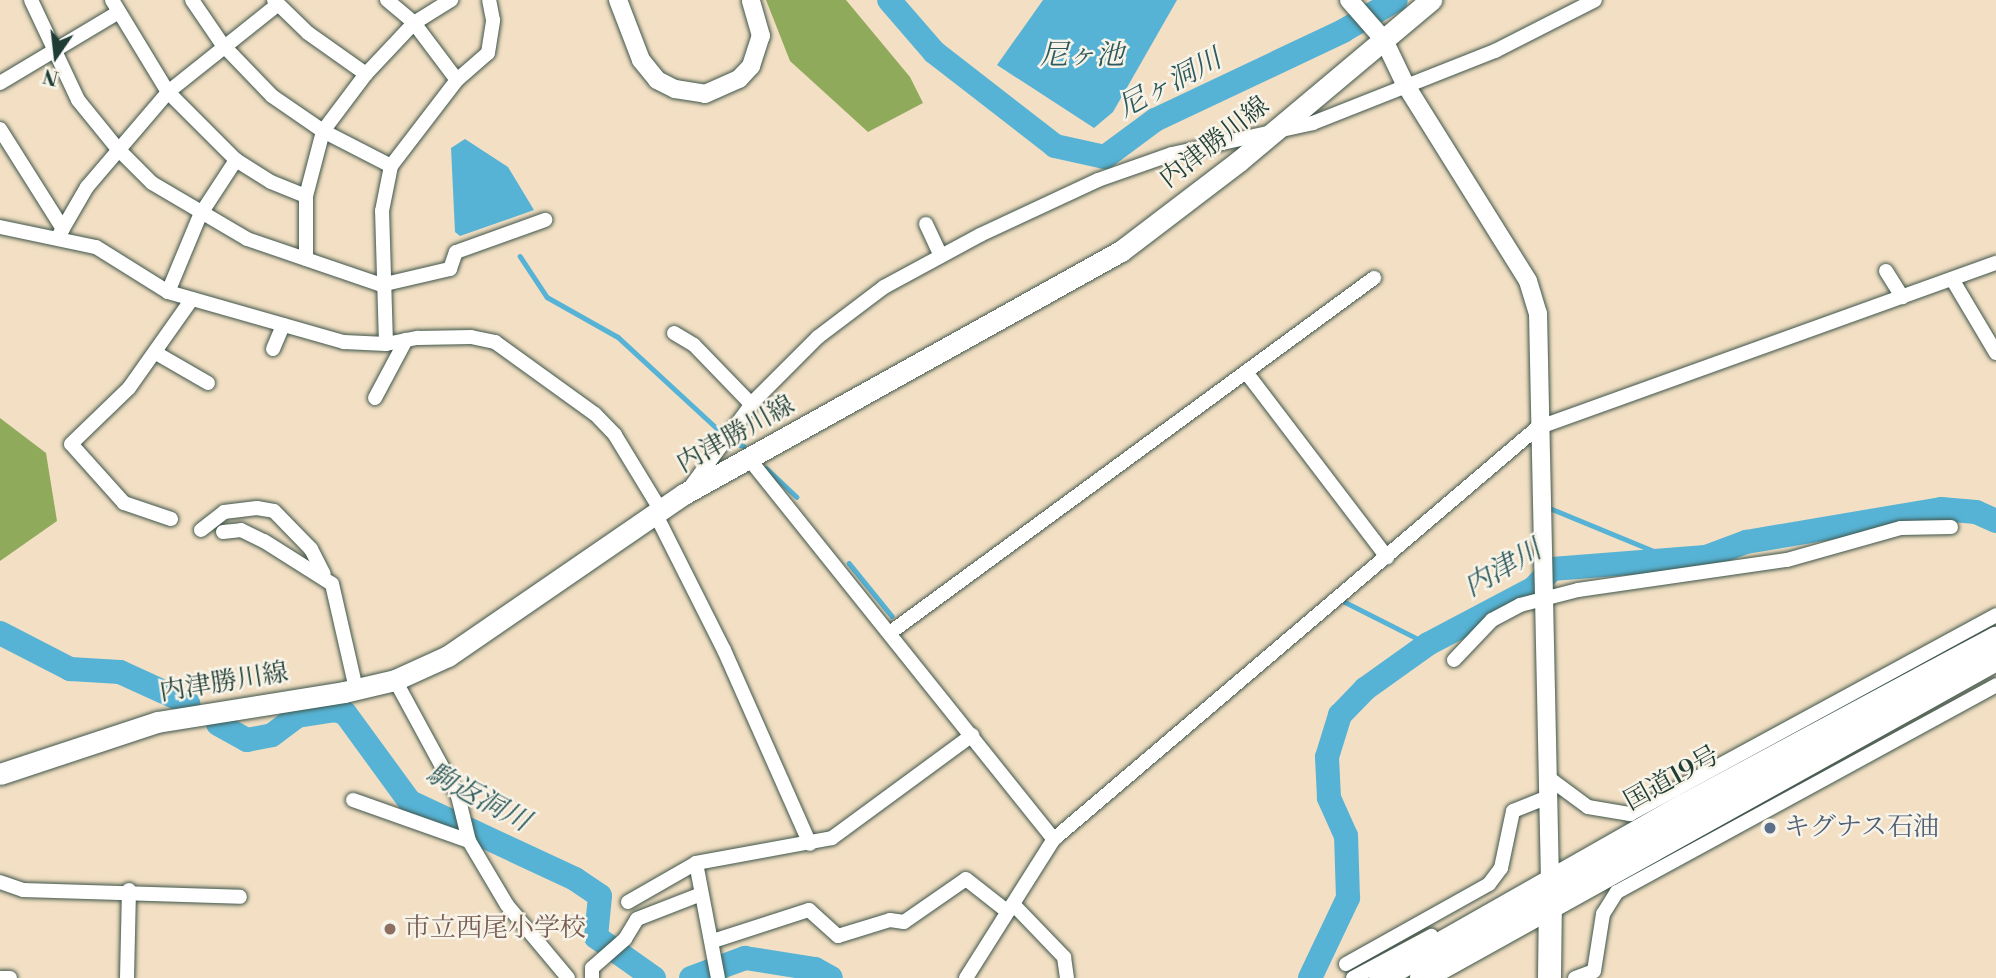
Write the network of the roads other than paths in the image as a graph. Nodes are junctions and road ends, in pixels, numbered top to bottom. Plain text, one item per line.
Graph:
1 (31, 0) edge
2 (192, 0) edge
3 (387, 0) edge
4 (451, 0) edge
5 (489, 0) edge
6 (618, 0) edge
7 (751, 0) edge
8 (1349, 0) edge
9 (1431, 0) edge
10 (1595, 0) edge
11 (276, 3) edge
12 (115, 7) edge
13 (414, 23) junction
14 (1374, 26) junction
15 (222, 44) junction
16 (53, 49) junction
17 (366, 74) junction
18 (457, 80) junction
19 (0, 83) edge
20 (1405, 84) junction
21 (167, 92) junction
22 (0, 129) edge
23 (323, 131) junction
24 (1273, 133) junction
25 (117, 148) junction
26 (236, 160) junction
27 (391, 166) junction
28 (306, 196) junction
29 (200, 215) junction
30 (545, 220) dead end
31 (926, 224) dead end
32 (0, 227) edge
33 (60, 233) junction
34 (941, 256) junction
35 (306, 259) junction
36 (1996, 263) edge
37 (1886, 271) dead end
38 (1374, 278) dead end
39 (1952, 279) junction
40 (381, 285) junction
41 (168, 292) junction
42 (1902, 297) junction
43 (192, 299) junction
44 (283, 325) junction
45 (674, 333) dead end
46 (406, 340) junction
47 (386, 344) junction
48 (273, 349) dead end
49 (156, 353) junction
50 (1996, 353) edge
51 (1245, 372) junction
52 (208, 383) dead end
53 (375, 398) dead end
54 (752, 405) junction
55 (1537, 428) junction
56 (750, 460) junction
57 (684, 494) junction
58 (658, 511) junction
59 (171, 519) dead end
60 (1951, 527) dead end
61 (201, 530) dead end
62 (223, 532) dead end
63 (1387, 557) junction
64 (324, 576) junction
65 (1543, 599) junction
66 (1996, 615) edge
67 (891, 632) junction
68 (1996, 639) edge
69 (1996, 659) edge
70 (1454, 660) dead end
71 (395, 680) junction
72 (1996, 685) edge
73 (356, 689) junction
74 (971, 735) junction
75 (0, 774) edge
76 (1546, 775) junction
77 (1547, 797) junction
78 (353, 800) dead end
79 (1054, 839) junction
80 (469, 841) junction
81 (810, 844) junction
82 (696, 863) junction
83 (0, 882) edge
84 (129, 890) junction
85 (701, 894) junction
86 (1550, 894) junction
87 (240, 897) dead end
88 (628, 902) dead end
89 (1011, 908) junction
90 (1431, 936) dead end
91 (713, 942) junction
92 (1346, 964) dead end
93 (718, 975) edge
94 (0, 978) edge
95 (10, 978) edge
96 (127, 978) edge
97 (568, 978) edge
98 (592, 978) edge
99 (966, 978) edge
100 (1067, 978) edge
101 (1353, 978) edge
102 (1381, 978) edge
103 (1422, 978) edge
104 (1549, 978) edge
105 (1575, 978) edge

1 - 16 street
2 - 15 street
3 - 13 street
4 - 13 street
5 - 18 street
6 - 7 street
8 - 14 street
9 - 14 main road, 内津勝川線
10 - 20 street
11 - 15 street
11 - 17 street
12 - 16 street
12 - 21 street
13 - 17 street
13 - 18 street
14 - 20 street
14 - 24 main road, 内津勝川線
15 - 21 street
15 - 23 street
16 - 19 street
16 - 25 street
17 - 23 street
18 - 27 street
20 - 24 street
20 - 55 street
21 - 25 street
21 - 26 street
22 - 33 street
23 - 27 street
23 - 28 street
24 - 34 street
24 - 56 main road, 内津勝川線
25 - 29 street
25 - 33 street
26 - 28 street
26 - 29 street
27 - 40 street
28 - 35 street
29 - 35 street
29 - 41 street
30 - 40 street
31 - 34 street
32 - 33 street
33 - 41 street
34 - 54 street
35 - 40 street
36 - 39 street
37 - 42 street
38 - 51 street
39 - 42 street
39 - 50 street
40 - 47 street
41 - 43 street
42 - 55 street
43 - 44 street
43 - 49 street
44 - 47 street
44 - 48 street
45 - 54 street
46 - 47 street
46 - 53 street
46 - 58 street
49 - 52 street
49 - 59 street
51 - 63 street
51 - 67 street
54 - 57 street
55 - 63 street
55 - 65 street
56 - 57 main road, 内津勝川線
56 - 67 street
57 - 58 main road, 内津勝川線
58 - 71 main road, 内津勝川線
58 - 81 street
60 - 65 street
61 - 64 street
62 - 64 street
63 - 79 street
64 - 73 street
65 - 70 street
65 - 76 street
66 - 76 street
67 - 74 street
68 - 86 highway, 国道19号
69 - 86 highway, 国道19号
71 - 73 main road, 内津勝川線
71 - 80 street
72 - 105 street
73 - 75 main road, 内津勝川線
74 - 79 street
74 - 81 street
76 - 77 street
77 - 86 street
77 - 92 street
78 - 80 street
79 - 89 street
80 - 97 street
81 - 82 street
82 - 85 street
82 - 88 street
83 - 84 street
84 - 87 street
84 - 96 street
85 - 91 street
85 - 98 street
86 - 102 highway, 国道19号
86 - 103 highway, 国道19号
86 - 104 main road
89 - 91 street
89 - 99 street
89 - 100 street
90 - 101 street
91 - 93 street
94 - 95 street

